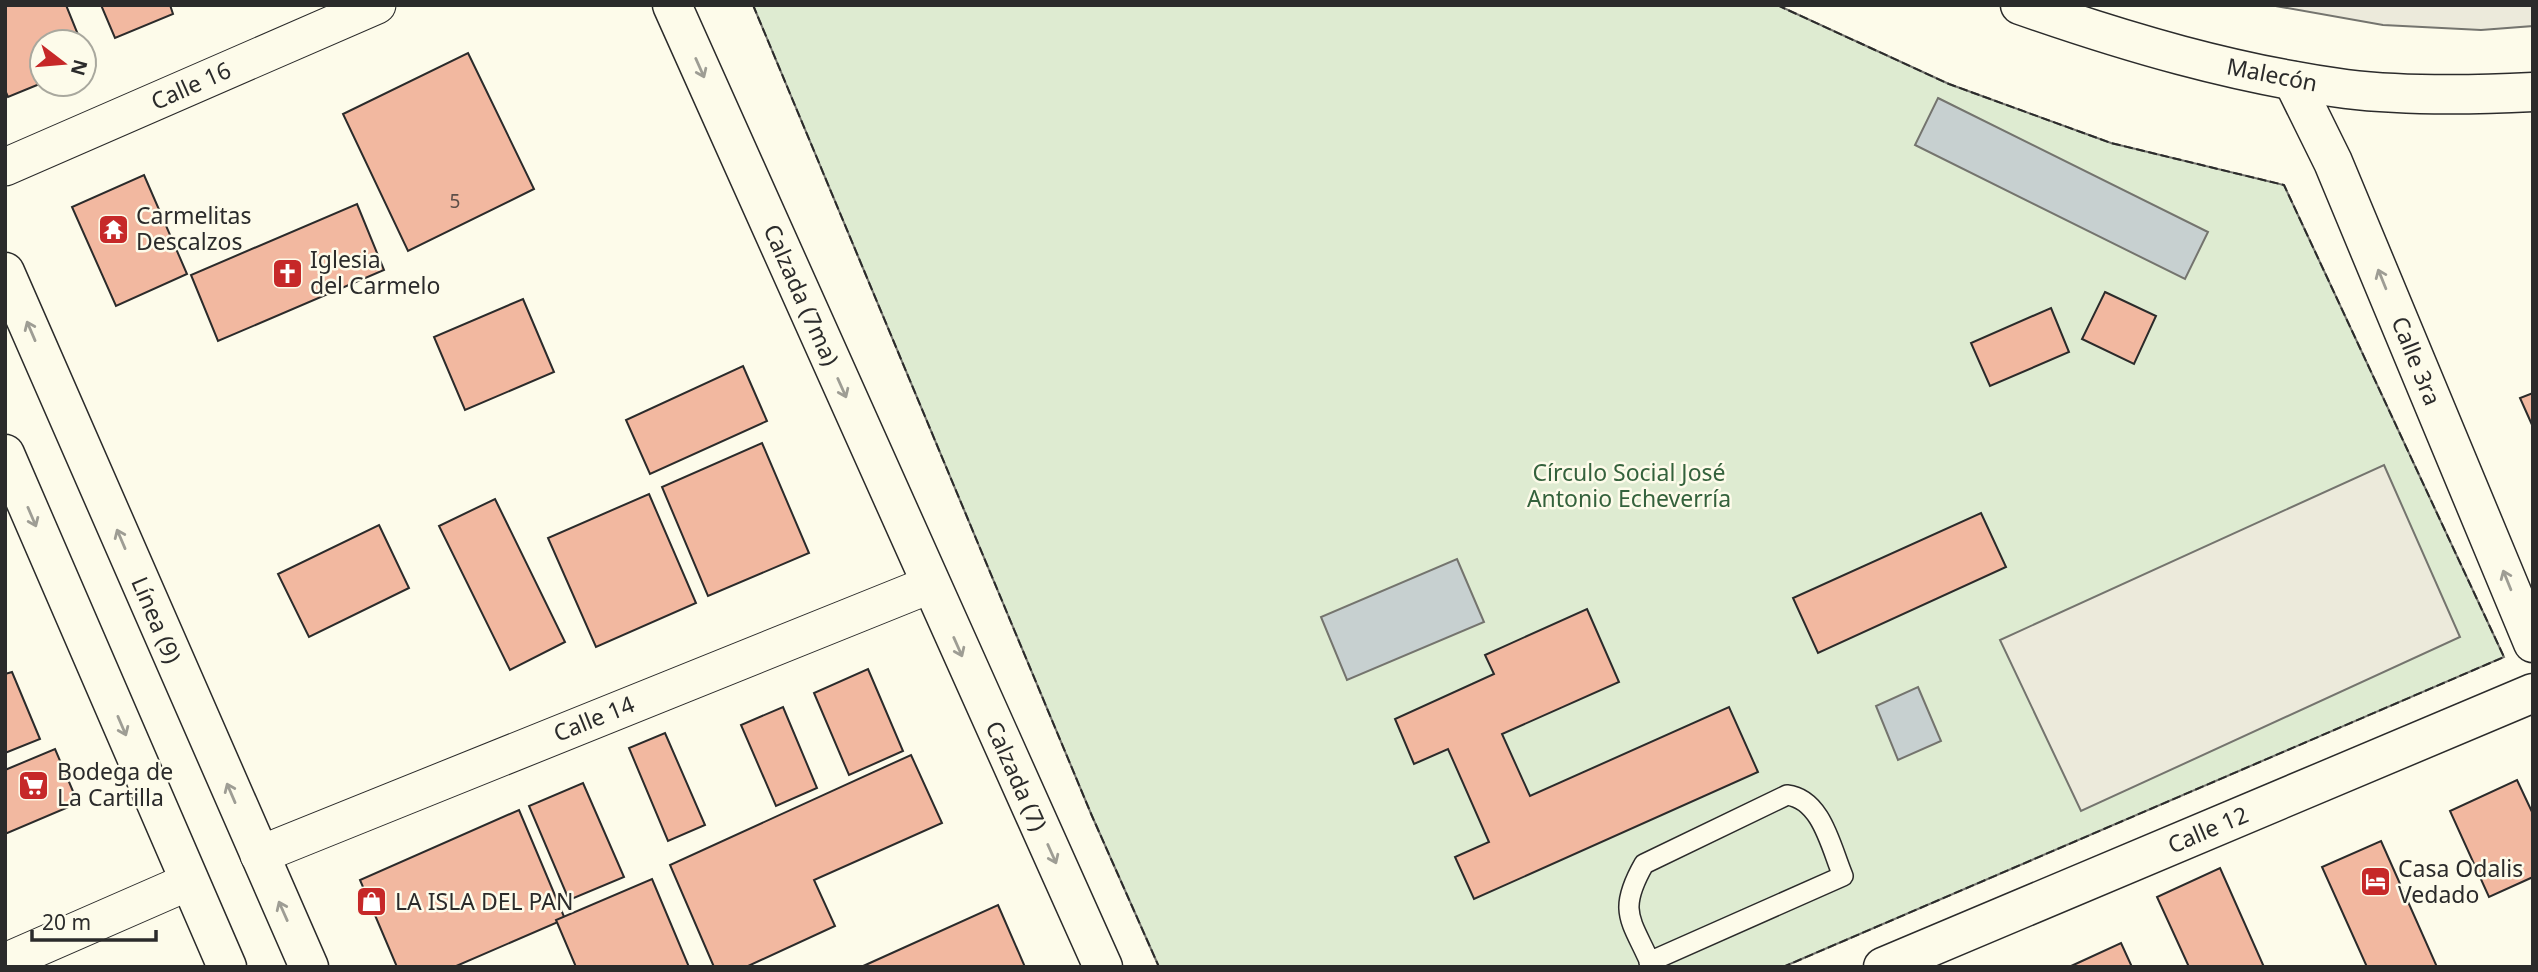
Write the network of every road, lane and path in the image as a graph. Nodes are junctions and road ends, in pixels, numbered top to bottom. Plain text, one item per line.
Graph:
1 (377, 5) edge
2 (672, 5) edge
3 (2020, 5) edge
4 (2292, 81) junction
5 (2533, 92) edge
6 (5, 167) edge
7 (5, 272) edge
8 (5, 454) edge
9 (929, 585) junction
10 (2533, 643) edge
11 (2533, 693) edge
12 (258, 856) junction
13 (188, 882) junction
14 (5, 962) edge
15 (1650, 964) edge
16 (1895, 964) edge
17 (227, 967) edge
18 (309, 967) edge
19 (1103, 967) edge

1 - 6 street, Calle 16
2 -> 9 main road, Calzada (7ma)
3 - 4 main road, Malecón
4 - 5 main road, Malecón
10 -> 4 main road, Calle 3ra
12 -> 7 main road, Línea (9)
8 -> 13 main road
9 - 12 street, Calle 14
9 -> 19 main road, Calzada (7)
11 - 16 main road, Calle 12
18 -> 12 main road, Línea (9)
13 - 14 street
13 - 17 main road
15 - 15 lane

